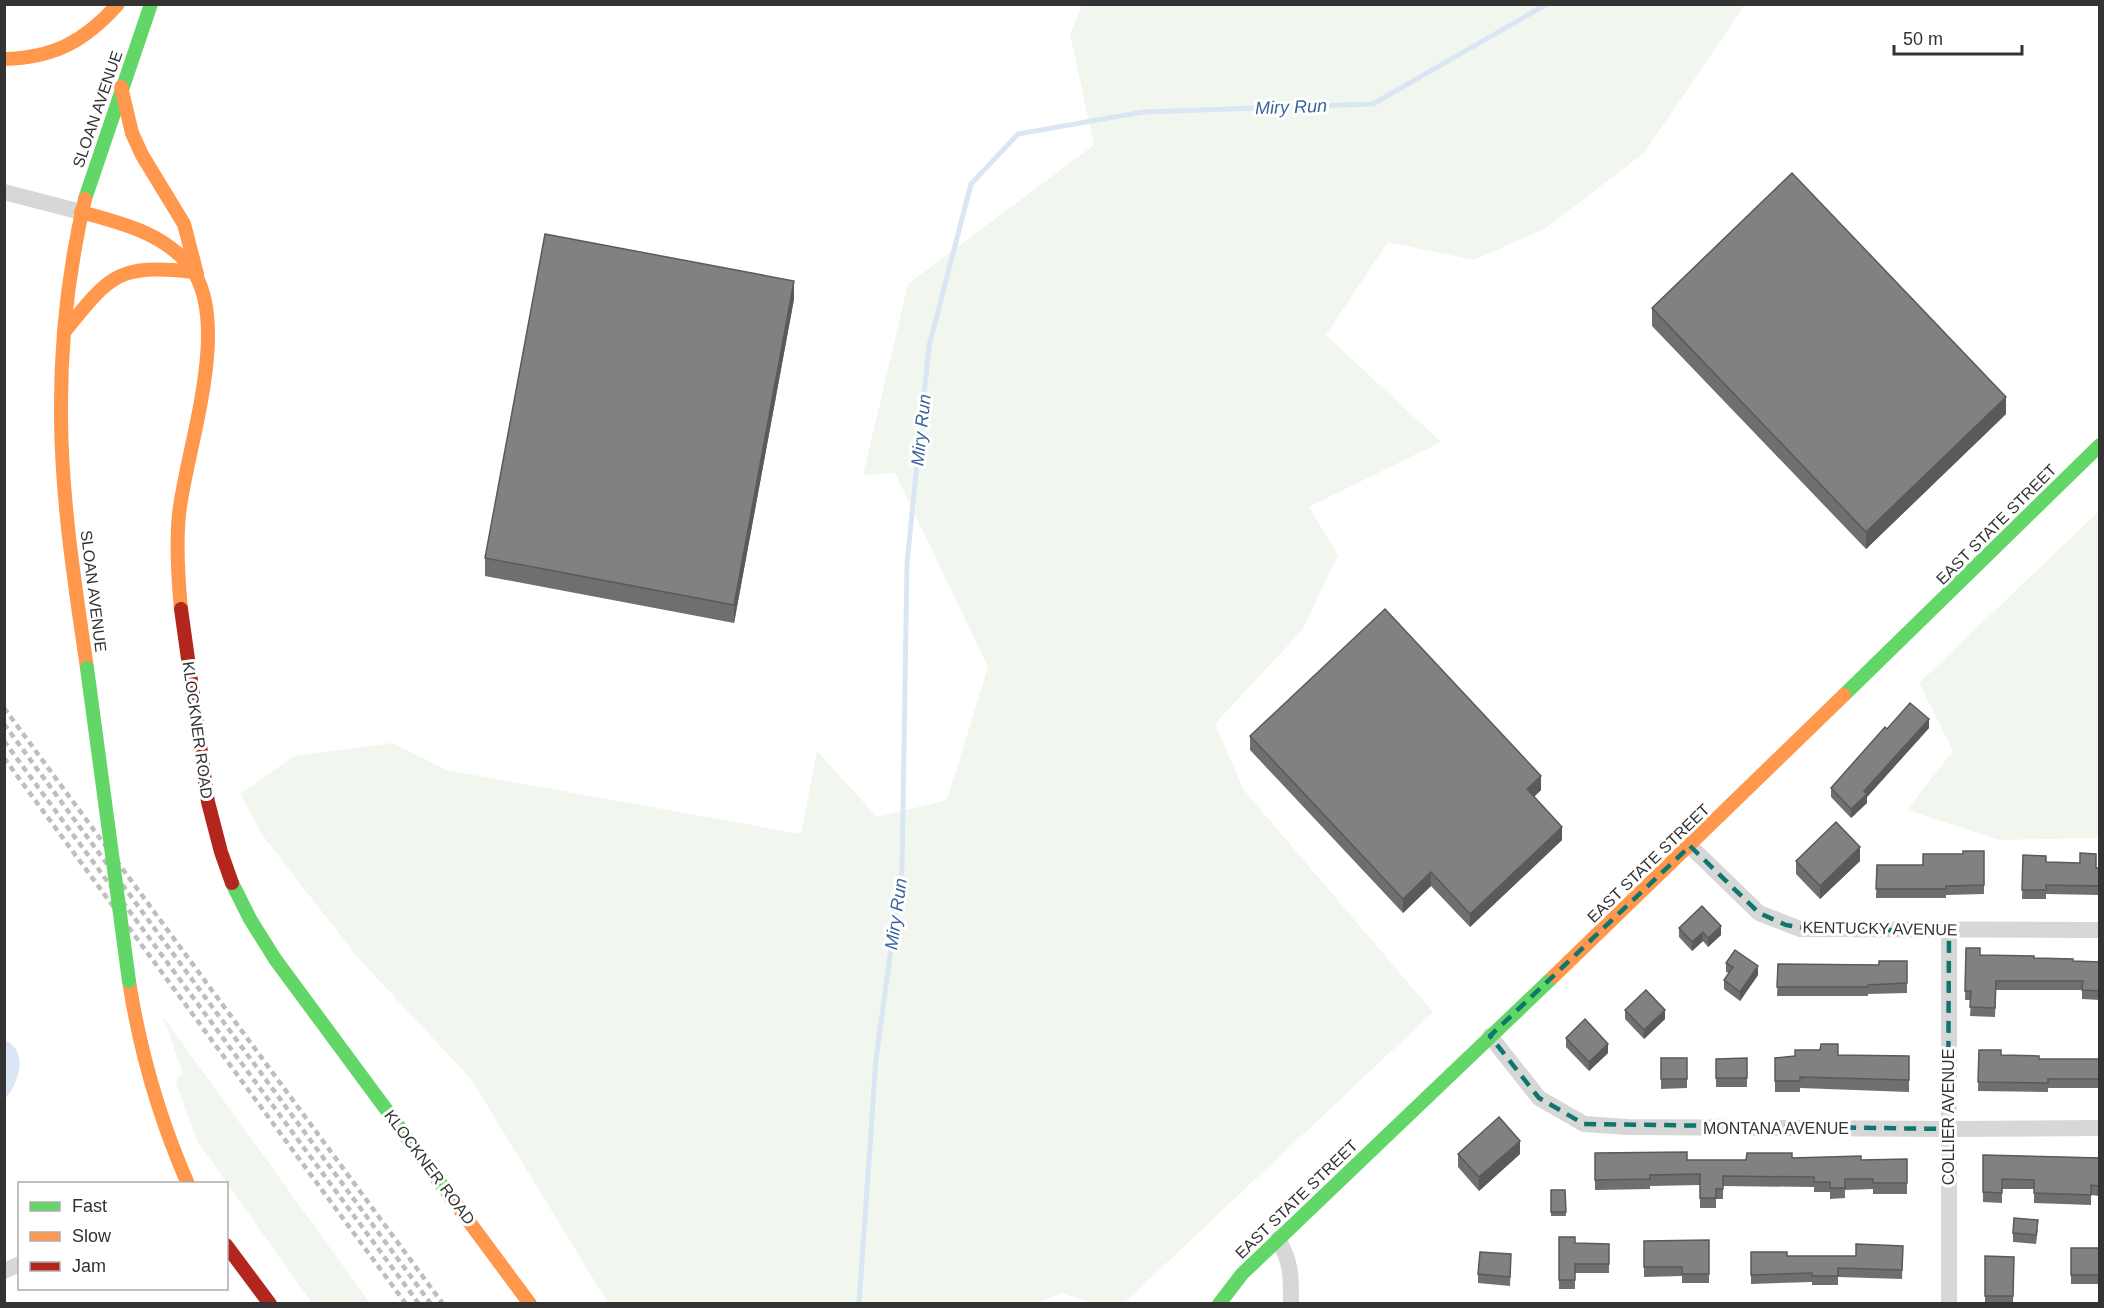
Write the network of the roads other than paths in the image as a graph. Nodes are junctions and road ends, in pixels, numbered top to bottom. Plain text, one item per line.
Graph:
1 (118, 4) edge
2 (151, 4) edge
3 (4, 59) edge
4 (121, 87) junction
5 (4, 192) edge
6 (81, 212) junction
7 (196, 277) junction
8 (65, 331) junction
9 (2100, 445) edge
10 (1690, 846) junction
11 (1949, 930) junction
12 (2100, 930) edge
13 (1490, 1036) junction
14 (2100, 1128) edge
15 (1948, 1130) junction
16 (187, 1182) edge
17 (1278, 1239) junction
18 (228, 1248) edge
19 (18, 1265) edge
20 (4, 1271) edge
21 (270, 1304) edge
22 (530, 1304) edge
23 (1219, 1304) edge
24 (1291, 1304) edge
25 (1949, 1304) edge

1 - 3 main road
2 - 4 main road, SLOAN AVENUE
4 - 6 main road, SLOAN AVENUE
4 - 7 main road, KLOCKNER ROAD
5 - 6 street
6 - 7 main road
6 - 8 main road, SLOAN AVENUE
7 - 8 main road
7 - 22 main road, KLOCKNER ROAD
8 - 16 main road, SLOAN AVENUE, bridge
9 - 10 main road, EAST STATE STREET
10 - 11 street, KENTUCKY AVENUE
10 - 13 main road, EAST STATE STREET
11 - 12 street, KENTUCKY AVENUE
11 - 15 street, COLLIER AVENUE
13 - 15 street, MONTANA AVENUE
13 - 17 main road, EAST STATE STREET
14 - 15 street, MONTANA AVENUE
15 - 25 street, COLLIER AVENUE
17 - 23 main road, EAST STATE STREET
17 - 24 street
18 - 21 main road
19 - 20 street

